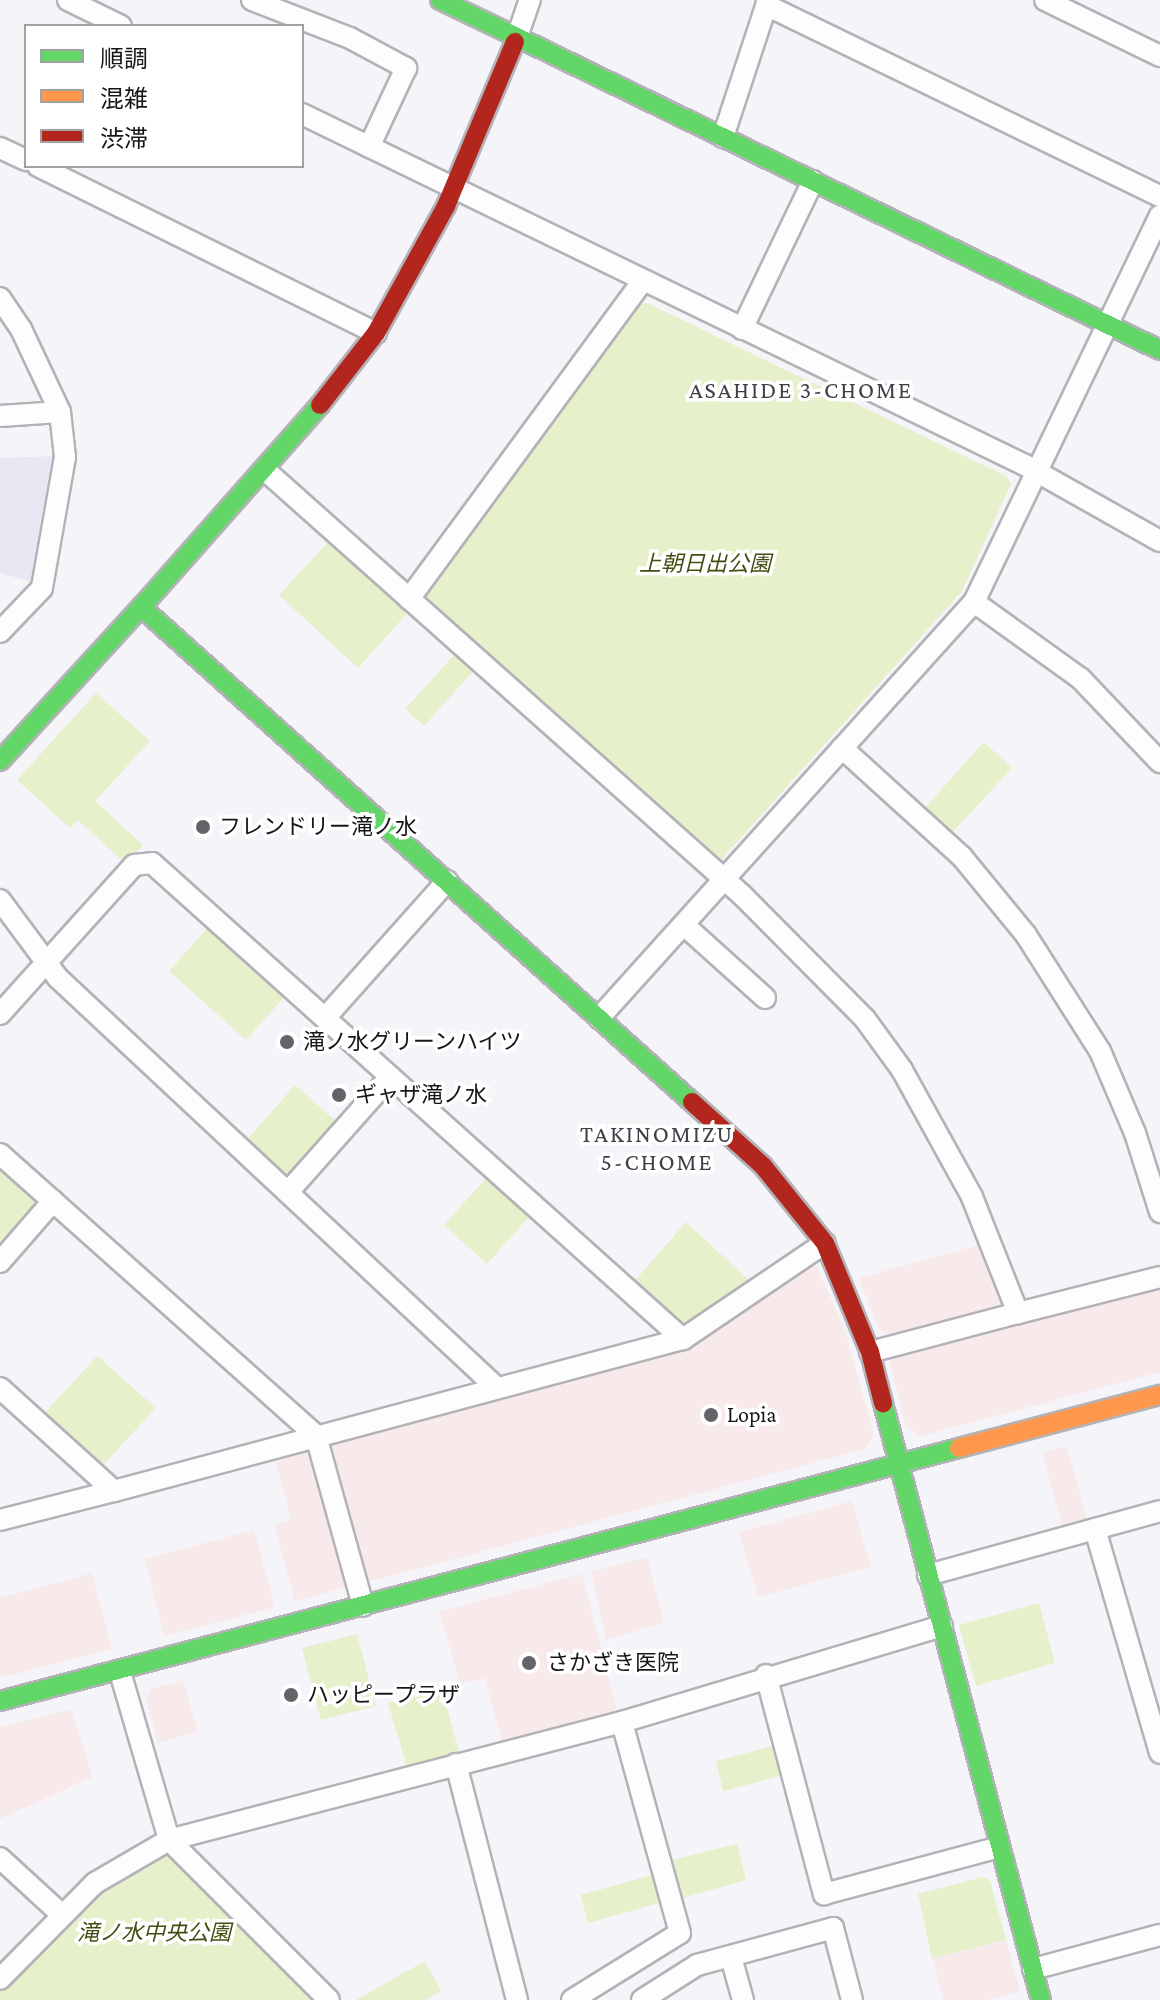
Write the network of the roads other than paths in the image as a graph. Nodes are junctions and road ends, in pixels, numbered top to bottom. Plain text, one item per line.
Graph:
1 (68, 0) edge
2 (252, 0) edge
3 (440, 0) edge
4 (530, 0) edge
5 (1045, 0) edge
6 (767, 2) edge
7 (117, 24) edge
8 (517, 37) junction
9 (1160, 56) edge
10 (304, 115) edge
11 (723, 137) junction
12 (369, 147) junction
13 (0, 148) edge
14 (24, 159) edge
15 (42, 168) edge
16 (813, 181) junction
17 (452, 188) junction
18 (1160, 196) edge
19 (1160, 215) edge
20 (643, 281) junction
21 (3, 311) edge
22 (1107, 323) junction
23 (742, 329) junction
24 (376, 333) junction
25 (1160, 350) edge
26 (60, 412) junction
27 (0, 416) edge
28 (266, 471) junction
29 (1035, 472) junction
30 (1160, 541) edge
31 (409, 599) junction
32 (974, 602) junction
33 (141, 607) junction
34 (0, 632) edge
35 (842, 748) junction
36 (0, 761) edge
37 (1160, 762) edge
38 (724, 880) junction
39 (447, 881) junction
40 (0, 900) edge
41 (684, 925) junction
42 (46, 964) junction
43 (765, 998) dead end
44 (0, 1014) edge
45 (325, 1018) junction
46 (599, 1018) junction
47 (390, 1077) junction
48 (0, 1154) edge
49 (288, 1192) junction
50 (53, 1201) junction
51 (1160, 1212) edge
52 (825, 1243) junction
53 (0, 1262) edge
54 (1160, 1277) edge
55 (1018, 1313) junction
56 (683, 1339) junction
57 (870, 1352) junction
58 (0, 1388) edge
59 (497, 1388) junction
60 (1160, 1395) edge
61 (316, 1436) junction
62 (899, 1464) junction
63 (114, 1491) junction
64 (1160, 1511) edge
65 (0, 1520) edge
66 (1095, 1529) junction
67 (928, 1575) junction
68 (363, 1606) junction
69 (942, 1626) junction
70 (120, 1672) junction
71 (766, 1675) junction
72 (0, 1701) edge
73 (622, 1722) junction
74 (1160, 1753) edge
75 (456, 1764) junction
76 (169, 1840) junction
77 (999, 1847) junction
78 (0, 1858) edge
79 (61, 1914) junction
80 (1160, 1935) edge
81 (731, 1957) junction
82 (1033, 1969) junction
83 (0, 1979) edge
84 (329, 2000) edge
85 (517, 2000) edge
86 (572, 2000) edge
87 (642, 2000) edge
88 (743, 2000) edge
89 (852, 2000) edge
90 (1041, 2000) edge

1 - 7 street
2 - 12 street
3 - 8 street
4 - 8 street
5 - 9 street
6 - 11 street
6 - 18 street
8 - 11 street
8 - 17 street
10 - 12 street
11 - 16 street
12 - 17 street
13 - 14 street
15 - 24 street
16 - 22 street
16 - 23 street
17 - 20 street
17 - 24 street
19 - 22 street
20 - 23 street
20 - 31 street
21 - 26 street
22 - 25 street
22 - 29 street
23 - 29 street
24 - 28 street
26 - 27 street
26 - 34 street
28 - 31 street
28 - 33 street
29 - 30 street
29 - 32 street
31 - 38 street
32 - 35 street
32 - 37 street
33 - 36 street
33 - 39 street
35 - 38 street
35 - 51 street
38 - 41 street
38 - 55 street
39 - 45 street
39 - 46 street
40 - 42 street
41 - 43 street
41 - 46 street
42 - 44 street
42 - 45 street
42 - 49 street
45 - 47 street
46 - 52 street
47 - 49 street
47 - 56 street
48 - 50 street
49 - 59 street
50 - 53 street
50 - 61 street
52 - 56 street
52 - 57 street
54 - 55 street
55 - 57 street
56 - 59 street
57 - 62 street
58 - 63 street
59 - 61 street
60 - 62 street
61 - 63 street
61 - 68 street
62 - 67 street
62 - 68 street
63 - 65 street
64 - 66 street
66 - 67 street
66 - 74 street
67 - 69 street
68 - 70 street
69 - 71 street
69 - 77 street
70 - 72 street
70 - 76 street
71 - 73 street
71 - 77 street
73 - 75 street
73 - 86 street
75 - 76 street
75 - 85 street
76 - 79 street
76 - 84 street
77 - 82 street
78 - 79 street
79 - 83 street
80 - 82 street
81 - 87 street
81 - 88 street
81 - 89 street
82 - 90 street

